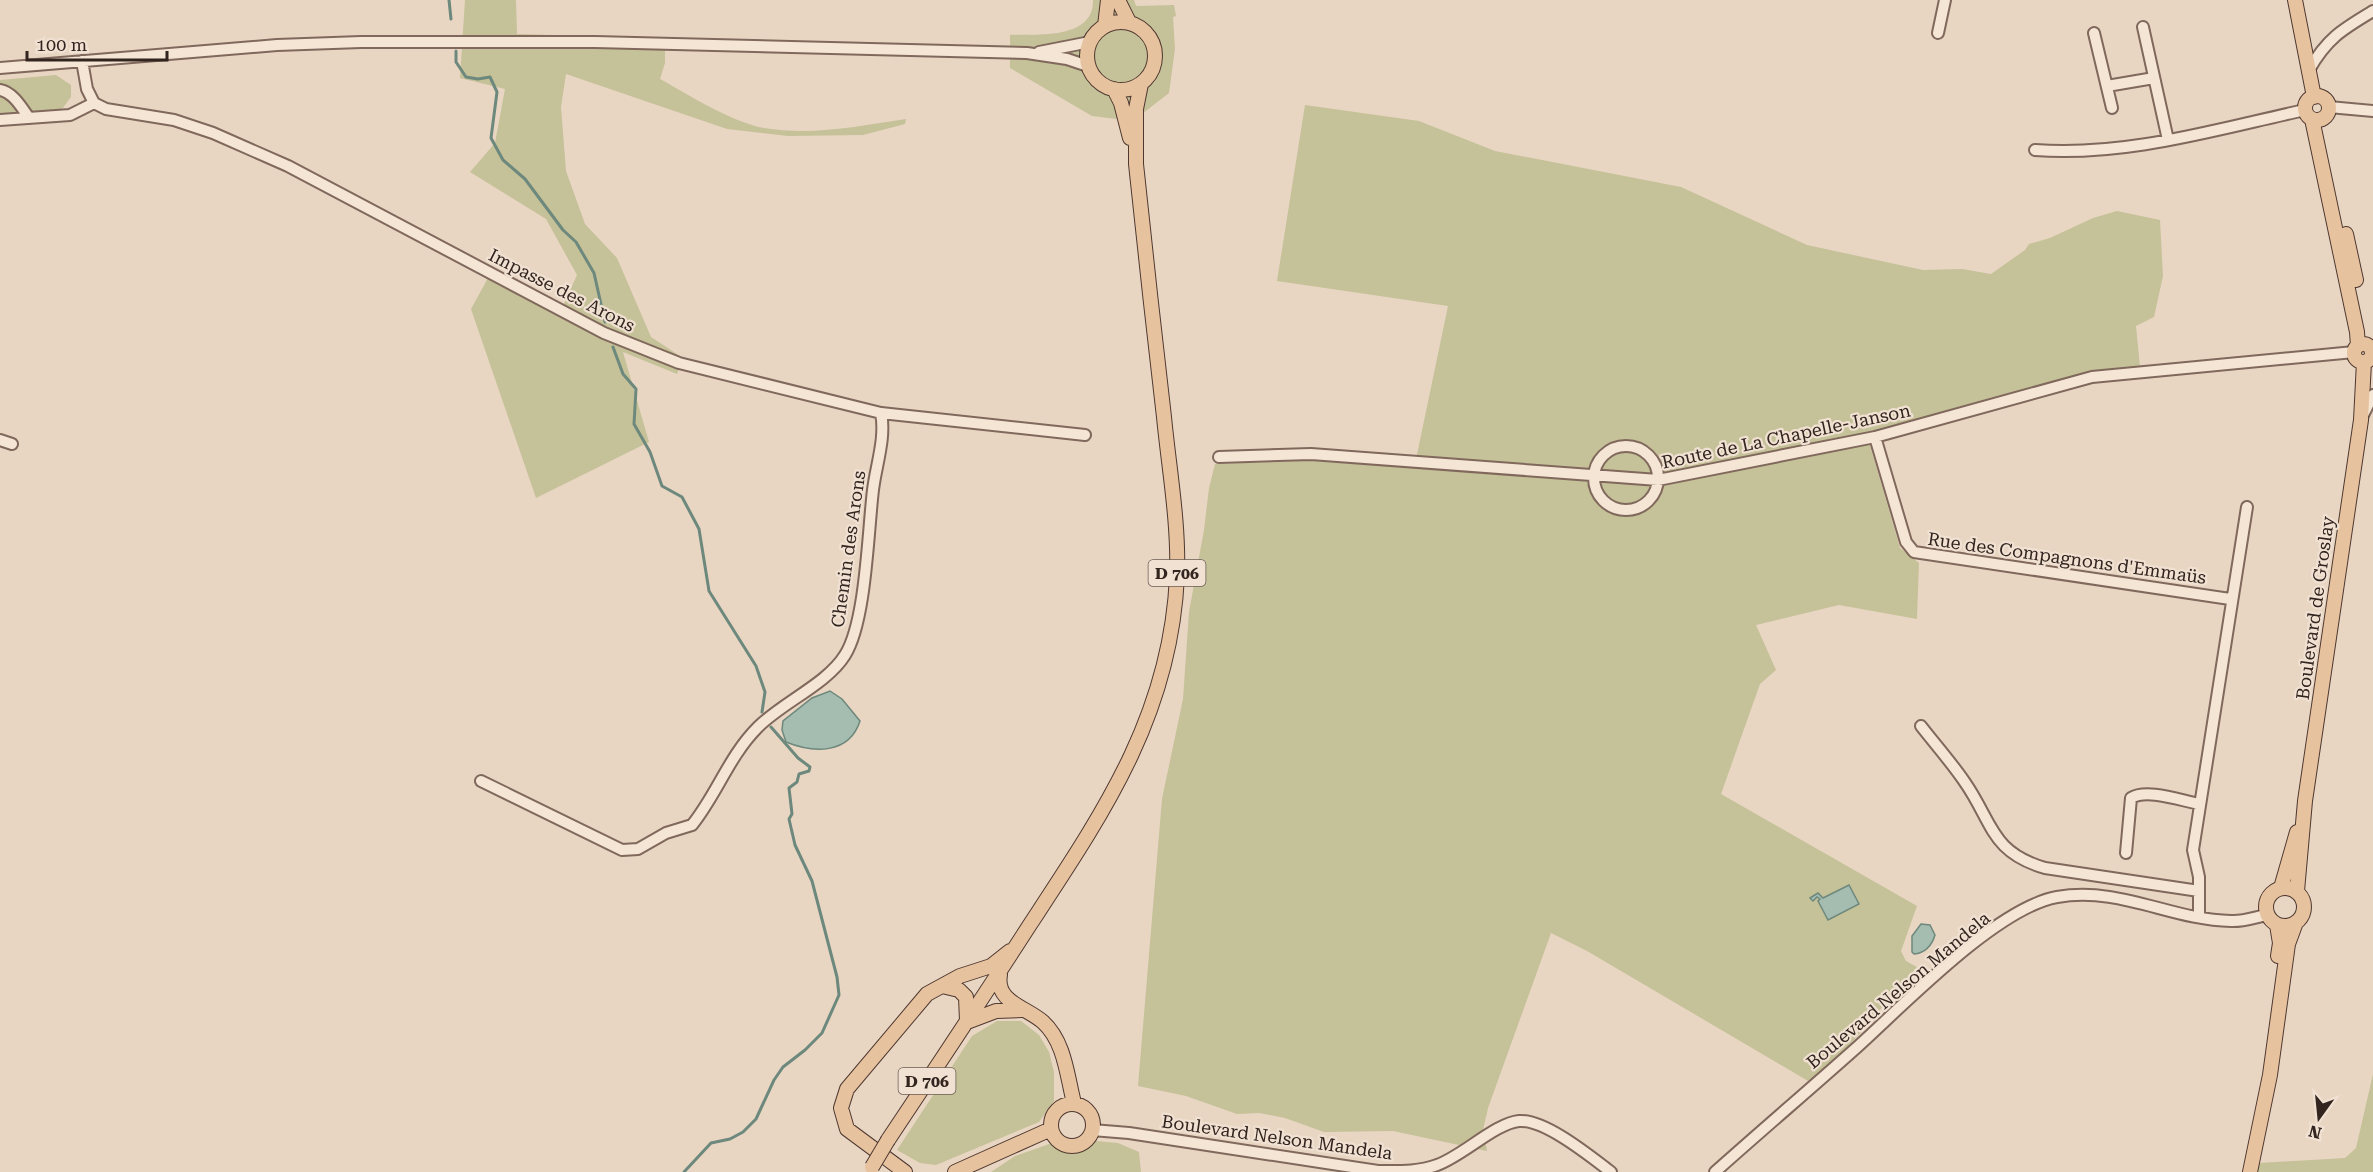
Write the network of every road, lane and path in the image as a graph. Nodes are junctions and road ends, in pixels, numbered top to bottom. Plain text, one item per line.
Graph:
1 (1108, 0) edge
2 (1118, 0) edge
3 (1945, 0) edge
4 (2295, 0) edge
5 (2373, 11) edge
6 (1129, 22) junction
7 (1105, 26) junction
8 (2143, 27) dead end
9 (1938, 33) dead end
10 (2094, 33) dead end
11 (1090, 42) junction
12 (1027, 53) junction
13 (82, 61) junction
14 (1088, 66) junction
15 (0, 68) edge
16 (2309, 69) junction
17 (2154, 78) junction
18 (1140, 84) junction
19 (2107, 86) junction
20 (1114, 89) junction
21 (0, 90) edge
22 (94, 103) junction
23 (2112, 108) dead end
24 (2373, 111) edge
25 (2317, 114) junction
26 (30, 118) junction
27 (0, 120) edge
28 (2168, 140) junction
29 (2035, 150) dead end
30 (1136, 164) junction
31 (2365, 351) edge
32 (2373, 395) edge
33 (881, 413) junction
34 (2361, 420) junction
35 (1085, 435) dead end
36 (1875, 436) junction
37 (0, 440) edge
38 (12, 444) dead end
39 (1219, 457) dead end
40 (1593, 476) junction
41 (1658, 480) junction
42 (2247, 507) dead end
43 (2230, 599) junction
44 (1921, 726) dead end
45 (482, 781) dead end
46 (2305, 801) junction
47 (2200, 804) junction
48 (2126, 853) dead end
49 (2281, 888) junction
50 (2199, 891) junction
51 (2297, 891) junction
52 (2267, 915) junction
53 (2199, 916) junction
54 (2277, 925) junction
55 (2295, 925) junction
56 (1017, 946) junction
57 (1000, 975) junction
58 (942, 986) junction
59 (1022, 1010) junction
60 (967, 1022) junction
61 (1074, 1103) junction
62 (1051, 1129) junction
63 (1092, 1130) junction
64 (870, 1169) edge
65 (905, 1172) edge
66 (955, 1172) edge
67 (1611, 1172) edge
68 (1715, 1172) edge
69 (2249, 1172) edge

1 - 7 main road
2 - 6 main road
3 - 9 street
4 - 16 main road
5 - 16 street
6 - 7 main road
6 - 18 main road
7 - 11 main road
8 - 17 street
10 - 19 street
11 - 12 street
11 - 14 main road
12 - 13 street
12 - 14 street
13 - 15 street
13 - 22 street
14 - 20 main road
16 - 25 main road
17 - 19 street
17 - 28 street
18 - 20 main road
18 - 30 main road, D 706
19 - 23 street
20 - 30 main road, D 706
21 - 26 street
22 - 26 street
22 - 33 street, Impasse des Arons
24 - 25 street
25 - 28 street
25 - 31 main road, Boulevard de Groslay
26 - 27 street
28 - 29 street
30 - 56 main road, D 706
31 - 34 main road, Boulevard de Groslay
31 - 36 street, Route de La Chapelle-Janson
32 - 34 street, Boulevard de Groslay
33 - 35 street, Impasse des Arons
33 - 45 street, Chemin des Arons
34 - 46 main road, Boulevard de Groslay
36 - 41 street, Route de La Chapelle-Janson
36 - 43 street, Rue des Compagnons d'Emmaüs
37 - 38 street
39 - 40 street, Route de La Chapelle-Janson
40 - 41 street, Route de La Chapelle-Janson
40 - 41 street
40 - 41 street
42 - 43 street
43 - 47 street
44 - 50 street
46 - 49 main road, Boulevard de Groslay
46 - 51 main road, Boulevard de Groslay
47 - 48 street
47 - 50 street
49 - 51 main road
49 - 52 main road
50 - 53 street
51 - 55 main road
52 - 53 street
52 - 54 main road
53 - 68 street, Boulevard Nelson Mandela
54 - 55 main road
54 - 69 main road
55 - 69 main road
56 - 57 main road, D 706
56 - 58 main road
57 - 59 main road
57 - 60 main road, D 706
58 - 60 main road
58 - 65 main road
59 - 60 main road
59 - 61 main road
60 - 64 main road, D 706, bridge
61 - 62 main road
61 - 63 main road
62 - 63 main road
62 - 66 main road
63 - 67 street, Boulevard Nelson Mandela

